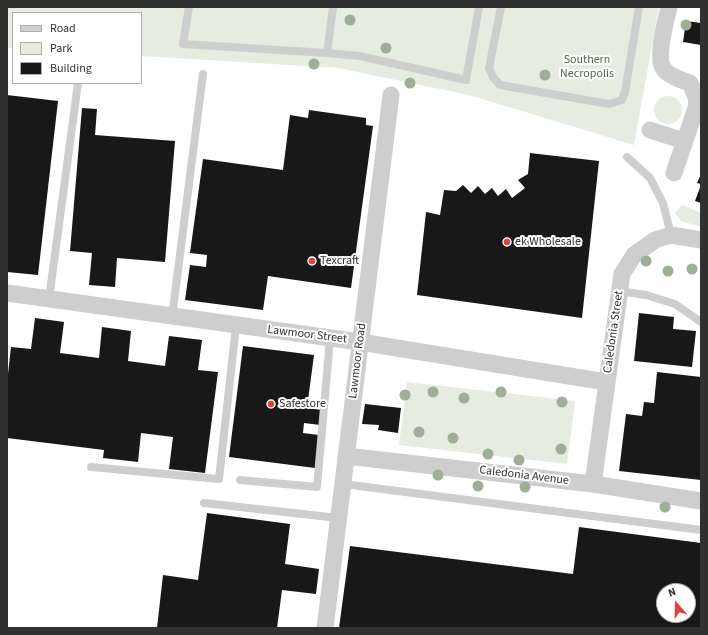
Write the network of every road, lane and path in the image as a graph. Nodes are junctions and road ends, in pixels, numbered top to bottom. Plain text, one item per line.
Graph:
1 (189, 7) edge
2 (333, 7) edge
3 (479, 7) edge
4 (501, 7) edge
5 (639, 7) edge
6 (669, 7) edge
7 (326, 53) junction
8 (203, 74) dead end
9 (78, 84) edge
10 (391, 94) dead end
11 (650, 130) dead end
12 (684, 141) junction
13 (627, 157) dead end
14 (674, 173) dead end
15 (671, 235) junction
16 (701, 240) edge
17 (619, 291) junction
18 (7, 293) edge
19 (49, 299) junction
20 (172, 317) junction
21 (701, 322) edge
22 (236, 326) junction
23 (330, 339) junction
24 (360, 342) junction
25 (606, 382) junction
26 (346, 456) junction
27 (91, 467) dead end
28 (240, 480) dead end
29 (343, 484) junction
30 (593, 484) junction
31 (701, 501) edge
32 (204, 503) dead end
33 (338, 518) junction
34 (701, 530) edge
35 (325, 628) edge

1 - 7 lane
2 - 7 lane
3 - 7 lane
4 - 5 lane
6 - 12 street
8 - 20 lane
9 - 19 lane
10 - 24 street, Lawmoor Road
11 - 12 street
12 - 14 street
13 - 15 lane
15 - 16 street, Caledonia Street
15 - 17 street, Caledonia Street
17 - 21 lane
17 - 25 street, Caledonia Street
18 - 19 street, Lawmoor Street
19 - 20 street, Lawmoor Street
20 - 22 street, Lawmoor Street
22 - 23 street, Lawmoor Street
22 - 27 lane
23 - 24 street, Lawmoor Street
23 - 28 lane
24 - 25 street, Lawmoor Street
24 - 26 street, Lawmoor Road
25 - 30 street, Caledonia Street
26 - 29 street, Lawmoor Road
26 - 30 street, Caledonia Avenue
29 - 33 street, Lawmoor Road
29 - 34 lane
30 - 31 street, Caledonia Avenue
32 - 33 lane
33 - 35 street, Lawmoor Road

